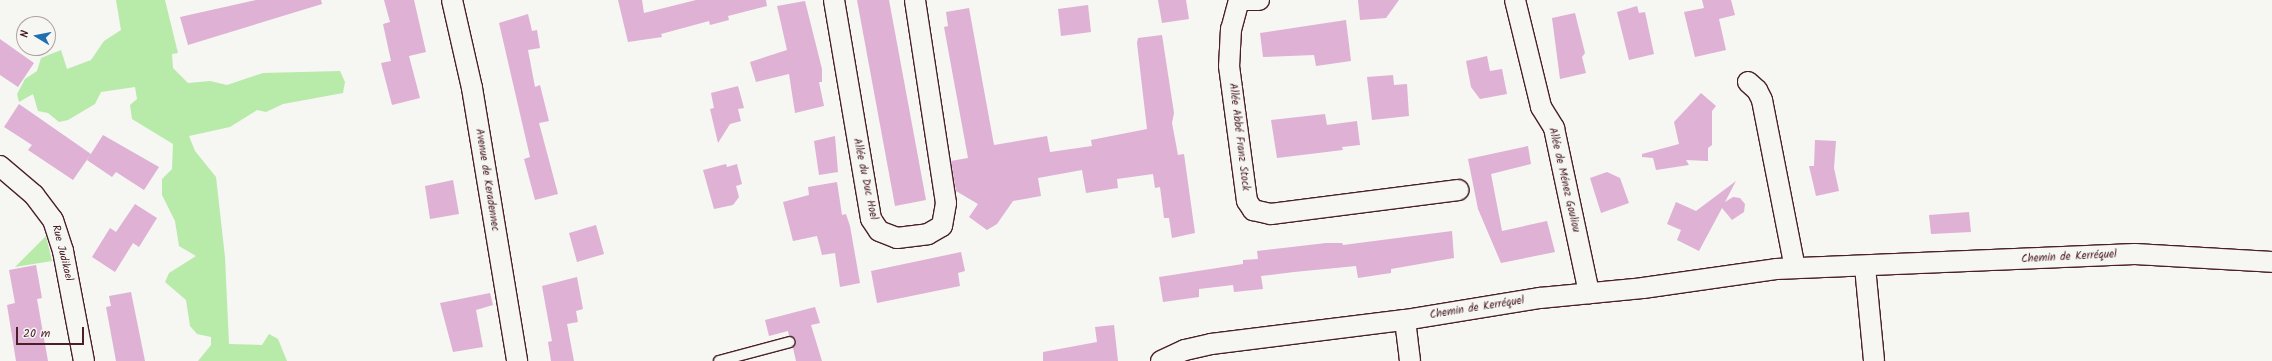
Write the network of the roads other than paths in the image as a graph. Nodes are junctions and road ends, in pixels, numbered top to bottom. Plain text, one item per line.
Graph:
1 (452, 0) edge
2 (834, 0) edge
3 (915, 0) edge
4 (1239, 0) edge
5 (1244, 0) edge
6 (1259, 0) edge
7 (1515, 0) edge
8 (1748, 82) dead end
9 (0, 166) edge
10 (1458, 190) dead end
11 (2272, 262) edge
12 (1865, 267) junction
13 (1795, 268) junction
14 (1589, 293) junction
15 (1405, 320) junction
16 (790, 342) dead end
17 (84, 361) edge
18 (517, 361) edge
19 (719, 361) edge
20 (1161, 361) edge
21 (1410, 361) edge
22 (1874, 361) edge

1 - 18 street, Avenue de Keradennec
2 - 3 street, Allée du Duc Hoel
4 - 10 street, Allée Abbé Franz Stock
5 - 6 street
7 - 14 street, Allée de Ménez Gouliou
8 - 13 street
9 - 17 street, Rue Judikael
11 - 12 street, Chemin de Kerréquel
12 - 13 street, Chemin de Kerréquel
12 - 22 street
13 - 14 street, Chemin de Kerréquel
14 - 15 street, Chemin de Kerréquel
15 - 20 street, Chemin de Kerréquel
15 - 21 street
16 - 19 lane

